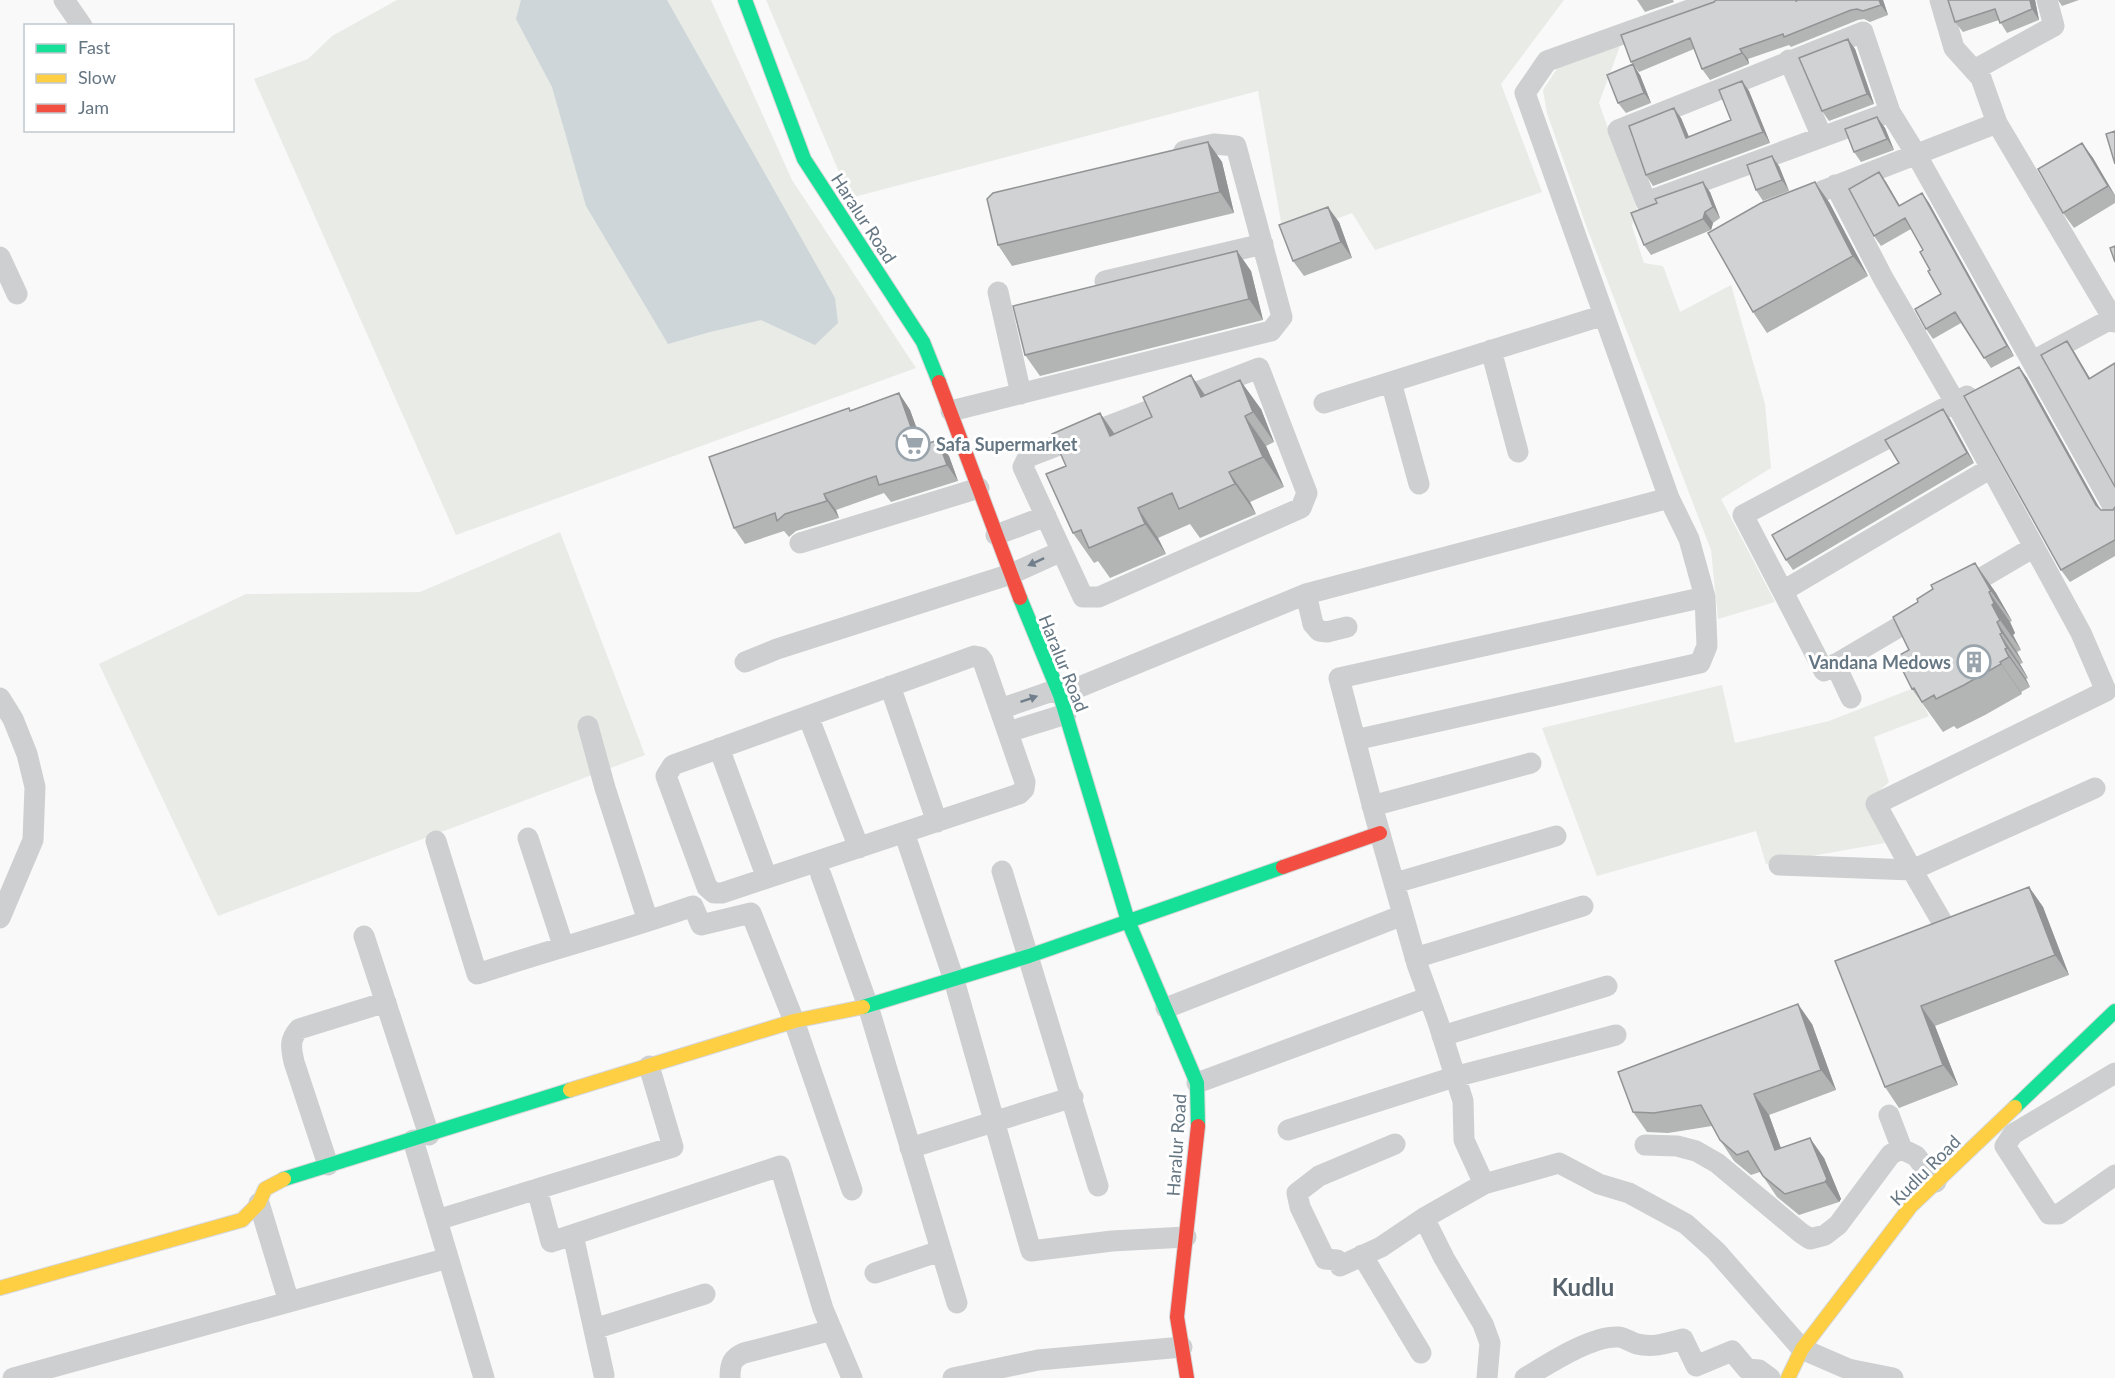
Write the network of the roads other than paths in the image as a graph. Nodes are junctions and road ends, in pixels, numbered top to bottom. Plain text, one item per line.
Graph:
1 (64, 0) edge
2 (745, 0) edge
3 (1717, 0) edge
4 (1940, 0) edge
5 (2047, 0) edge
6 (81, 24) edge
7 (1790, 60) junction
8 (1974, 70) junction
9 (1890, 112) junction
10 (1998, 123) junction
11 (1822, 137) junction
12 (1916, 154) junction
13 (1168, 155) edge
14 (1835, 186) junction
15 (1804, 198) edge
16 (1263, 244) junction
17 (0, 257) edge
18 (1104, 281) edge
19 (998, 292) dead end
20 (17, 294) dead end
21 (1604, 315) junction
22 (2114, 320) edge
23 (1491, 350) junction
24 (2032, 362) junction
25 (2013, 372) edge
26 (1391, 382) junction
27 (1984, 387) edge
28 (1021, 393) junction
29 (1955, 402) junction
30 (1324, 403) dead end
31 (951, 411) junction
32 (1518, 452) dead end
33 (1991, 468) junction
34 (1419, 484) dead end
35 (979, 488) junction
36 (1669, 498) junction
37 (2115, 510) edge
38 (1046, 516) junction
39 (996, 535) junction
40 (800, 543) dead end
41 (2034, 547) junction
42 (1062, 551) junction
43 (1011, 574) junction
44 (1783, 591) junction
45 (1306, 594) junction
46 (1705, 597) junction
47 (1347, 627) dead end
48 (745, 662) dead end
49 (1835, 664) junction
50 (890, 686) junction
51 (0, 698) edge
52 (1851, 698) dead end
53 (1061, 700) junction
54 (1000, 709) junction
55 (808, 716) junction
56 (588, 726) dead end
57 (1008, 732) junction
58 (1355, 740) junction
59 (719, 748) junction
60 (1531, 763) dead end
61 (2095, 788) dead end
62 (1372, 806) junction
63 (937, 822) junction
64 (1380, 833) junction
65 (1556, 836) dead end
66 (528, 838) dead end
67 (436, 841) dead end
68 (908, 844) dead end
69 (858, 848) junction
70 (1779, 865) dead end
71 (1912, 870) junction
72 (1002, 871) dead end
73 (821, 875) dead end
74 (767, 878) junction
75 (1395, 883) junction
76 (1583, 906) dead end
77 (1403, 915) junction
78 (0, 918) edge
79 (1941, 920) edge
80 (648, 921) junction
81 (1128, 921) junction
82 (364, 936) dead end
83 (563, 945) junction
84 (1029, 956) junction
85 (1415, 958) junction
86 (954, 980) junction
87 (1607, 986) dead end
88 (1429, 997) junction
89 (386, 1002) junction
90 (867, 1006) junction
91 (1166, 1008) junction
92 (2115, 1011) edge
93 (794, 1021) junction
94 (1616, 1035) dead end
95 (1442, 1036) junction
96 (649, 1066) junction
97 (2115, 1073) edge
98 (1454, 1077) junction
99 (1197, 1083) junction
100 (1072, 1097) junction
101 (1889, 1115) dead end
102 (994, 1121) junction
103 (2007, 1127) junction
104 (1288, 1130) dead end
105 (421, 1137) junction
106 (1395, 1144) dead end
107 (1645, 1145) dead end
108 (910, 1148) junction
109 (1902, 1149) junction
110 (328, 1165) junction
111 (2115, 1175) edge
112 (1936, 1182) junction
113 (1484, 1184) junction
114 (1098, 1186) dead end
115 (537, 1189) junction
116 (852, 1190) dead end
117 (259, 1203) junction
118 (1424, 1218) junction
119 (437, 1220) junction
120 (573, 1235) junction
121 (1186, 1237) junction
122 (940, 1251) junction
123 (1362, 1256) junction
124 (448, 1258) junction
125 (875, 1273) dead end
126 (0, 1287) edge
127 (705, 1294) dead end
128 (289, 1302) junction
129 (957, 1303) dead end
130 (594, 1329) junction
131 (832, 1330) junction
132 (1182, 1347) junction
133 (1802, 1349) junction
134 (1421, 1353) dead end
135 (1840, 1371) edge
136 (604, 1375) dead end
137 (13, 1378) edge
138 (484, 1378) edge
139 (730, 1378) edge
140 (852, 1378) edge
141 (953, 1378) edge
142 (1187, 1378) edge
143 (1487, 1378) edge
144 (1525, 1378) edge
145 (1770, 1378) edge
146 (1788, 1378) edge
147 (1893, 1378) edge

1 - 6 street
2 - 31 street, Haralur Road
3 - 21 street
4 - 8 street
5 - 8 street
7 - 9 street
7 - 11 street
7 - 11 street
8 - 10 street
9 - 11 street
9 - 12 street
10 - 12 street
10 - 22 street
12 - 14 street
12 - 24 street
13 - 16 street
14 - 15 street
14 - 29 street
16 - 18 street
16 - 28 street
17 - 20 street
19 - 28 street
21 - 23 street
21 - 36 street
22 - 24 street
23 - 26 street
23 - 32 street
24 - 25 street
24 - 37 street
26 - 30 street
26 - 34 street
27 - 29 street
28 - 31 street
29 - 33 street
29 - 44 street
31 - 35 street, Haralur Road
33 - 41 street
33 - 44 street
35 - 39 street, Haralur Road
35 - 40 street
36 - 45 street
36 - 46 street
38 - 39 street
38 - 42 street
38 - 42 street
39 - 43 street, Haralur Road
41 - 49 street
41 - 71 street
42 -> 43 street
43 - 48 street
43 - 53 street, Haralur Road
44 - 49 street
45 - 47 street
45 - 53 street
46 - 58 street
46 - 58 street
49 - 52 street
50 - 54 street
50 - 55 street
50 - 63 street
51 - 78 street
54 -> 53 street
53 - 57 street
53 - 81 street, Haralur Road
54 - 57 street
55 - 59 street
55 - 69 street
56 - 80 street
57 - 63 street
58 - 62 street
59 - 74 street
59 - 74 street
60 - 62 street
61 - 71 street
62 - 64 street
63 - 69 street
64 - 75 street
64 - 81 street
65 - 75 street
66 - 83 street
67 - 83 street
68 - 86 street
69 - 74 street
70 - 71 street
71 - 79 street
72 - 84 street
73 - 90 street
75 - 77 street
76 - 85 street
77 - 85 street
77 - 91 street
80 - 83 street
80 - 93 street
81 - 84 street
81 - 91 street, Haralur Road
82 - 89 street
84 - 86 street
84 - 100 street
85 - 88 street
86 - 90 street
86 - 102 street
87 - 95 street
88 - 95 street
88 - 99 street
89 - 105 street
89 - 110 street
90 - 93 street
90 - 108 street
91 - 99 street, Haralur Road
92 - 103 street, Kudlu Road
93 - 96 street
93 - 116 street
94 - 98 street
95 - 98 street
96 - 105 street
96 - 115 street
97 - 103 street
98 - 104 street
98 - 113 street
99 - 121 street, Haralur Road
100 - 102 street
100 - 114 street
101 - 109 street
102 - 108 street
102 - 121 street
103 - 111 street
103 - 112 street, Kudlu Road
105 - 110 street
105 - 119 street
106 - 123 street
107 - 109 street
108 - 122 street
109 - 112 street
110 - 117 street
112 - 133 street, Kudlu Road
113 - 118 street
113 - 133 street
115 - 119 street
115 - 120 street
117 - 126 street
117 - 128 street
118 - 123 street
118 - 143 street
119 - 124 street
120 - 130 street
120 - 131 street
121 - 132 street, Haralur Road
122 - 125 street
122 - 129 street
123 - 134 street
124 - 128 street
124 - 138 street
127 - 130 street
128 - 137 street
130 - 136 street
131 - 139 street
131 - 140 street
132 - 141 street
132 - 142 street, Haralur Road
133 - 135 street
133 - 146 street, Kudlu Road
135 - 147 street
144 - 145 street

